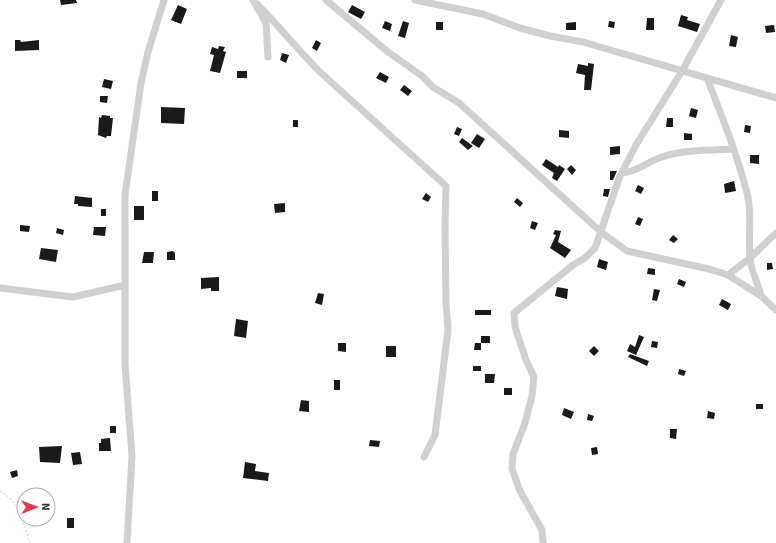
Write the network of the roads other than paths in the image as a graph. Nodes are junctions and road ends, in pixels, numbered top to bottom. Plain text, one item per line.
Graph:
1 (164, 0) edge
2 (326, 0) edge
3 (415, 0) edge
4 (721, 0) edge
5 (255, 2) edge
6 (268, 57) dead end
7 (682, 71) junction
8 (707, 78) junction
9 (776, 98) edge
10 (734, 149) junction
11 (622, 173) junction
12 (601, 232) junction
13 (776, 233) edge
14 (750, 258) junction
15 (728, 276) junction
16 (125, 285) junction
17 (0, 288) edge
18 (761, 296) junction
19 (776, 310) edge
20 (424, 457) dead end
21 (126, 543) edge
22 (542, 543) edge

1 - 16 street
2 - 12 street
3 - 7 street
4 - 7 street
5 - 6 street
5 - 20 street
7 - 8 street
7 - 11 street
8 - 9 street
8 - 10 street
10 - 11 street
10 - 14 street
11 - 12 street
12 - 15 street
12 - 22 street
13 - 14 street
14 - 15 street
14 - 18 street
15 - 18 street
16 - 17 street
16 - 21 street
18 - 19 street

